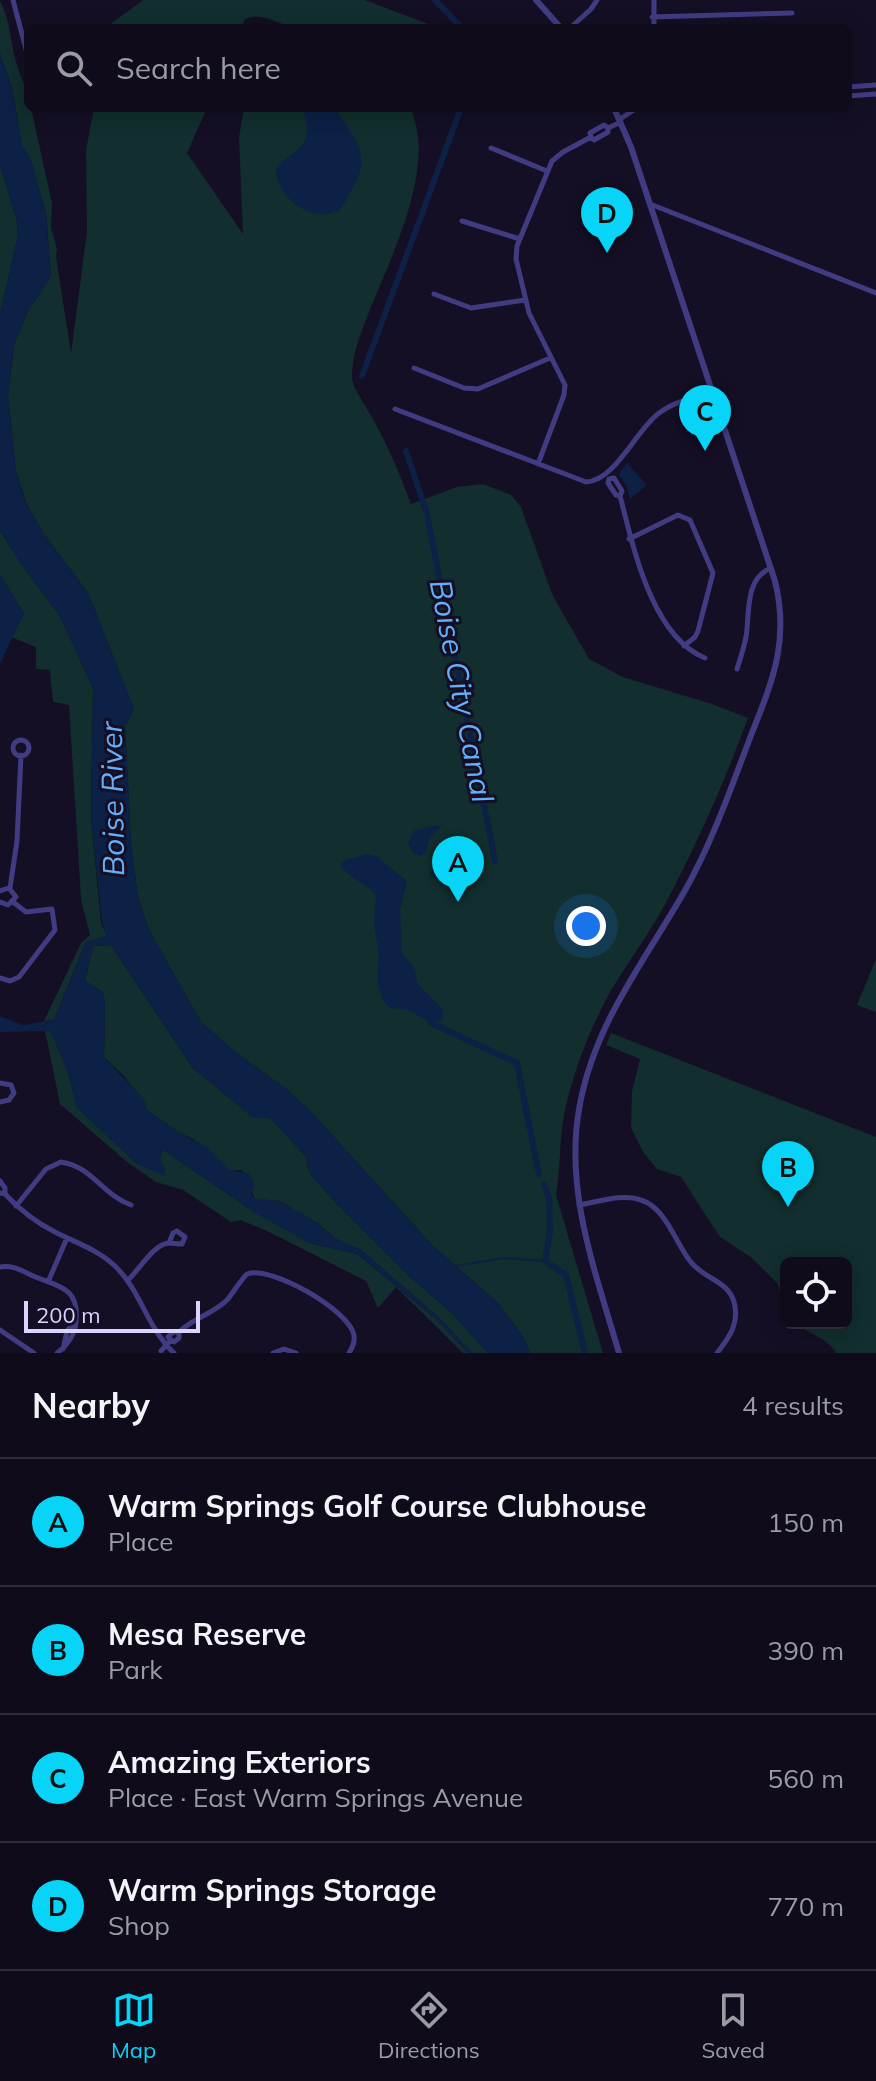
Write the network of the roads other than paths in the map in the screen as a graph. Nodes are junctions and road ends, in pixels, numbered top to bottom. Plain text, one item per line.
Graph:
1 (13, 0) edge
2 (536, 0) edge
3 (597, 0) edge
4 (654, 0) edge
5 (792, 13) dead end
6 (652, 17) junction
7 (557, 24) edge
8 (574, 24) edge
9 (653, 24) edge
10 (24, 42) edge
11 (876, 85) edge
12 (852, 87) edge
13 (876, 94) edge
14 (852, 96) edge
15 (616, 112) edge
16 (632, 112) edge
17 (620, 121) junction
18 (491, 148) dead end
19 (547, 171) junction
20 (649, 204) junction
21 (462, 221) dead end
22 (520, 239) junction
23 (876, 293) edge
24 (434, 294) dead end
25 (525, 300) junction
26 (550, 358) junction
27 (414, 368) dead end
28 (712, 392) junction
29 (395, 409) dead end
30 (538, 464) junction
31 (607, 476) junction
32 (629, 539) junction
33 (771, 568) junction
34 (684, 646) junction
35 (705, 658) dead end
36 (737, 669) dead end
37 (21, 755) dead end
38 (10, 888) junction
39 (0, 891) edge
40 (13, 902) junction
41 (2, 904) edge
42 (0, 914) edge
43 (0, 978) edge
44 (0, 1083) edge
45 (0, 1102) edge
46 (0, 1181) edge
47 (2, 1194) edge
48 (131, 1205) dead end
49 (579, 1205) junction
50 (16, 1206) junction
51 (67, 1238) junction
52 (169, 1243) dead end
53 (0, 1267) edge
54 (128, 1280) junction
55 (48, 1282) junction
56 (0, 1330) edge
57 (163, 1348) edge
58 (60, 1351) edge
59 (34, 1353) edge
60 (174, 1353) edge
61 (273, 1353) edge
62 (296, 1353) edge
63 (349, 1353) edge
64 (619, 1353) edge
65 (717, 1353) edge

1 - 10 street
2 - 7 street
3 - 8 street
4 - 6 street
5 - 6 street
6 - 9 street
11 - 12 street
13 - 14 street
15 - 17 street
16 - 17 street
17 - 19 street
17 - 20 street
18 - 19 street
19 - 22 street
20 - 23 street
20 - 28 street
21 - 22 street
22 - 25 street
24 - 25 street
25 - 26 street
26 - 27 street
26 - 30 street
28 - 31 street
28 - 33 street
29 - 30 street
30 - 31 street
31 - 32 street
32 - 34 street
32 - 34 street
33 - 36 street
33 - 49 street
34 - 35 street
37 - 38 street
38 - 39 street
38 - 40 street
40 - 41 street
40 - 43 street
41 - 42 street
44 - 45 street
46 - 47 street
47 - 50 street
48 - 50 street
49 - 64 street
49 - 65 street
50 - 51 street
51 - 54 street
51 - 55 street
52 - 54 street
53 - 55 street
54 - 57 street
55 - 58 street
56 - 59 street
57 - 60 street
57 - 63 street
61 - 62 street

